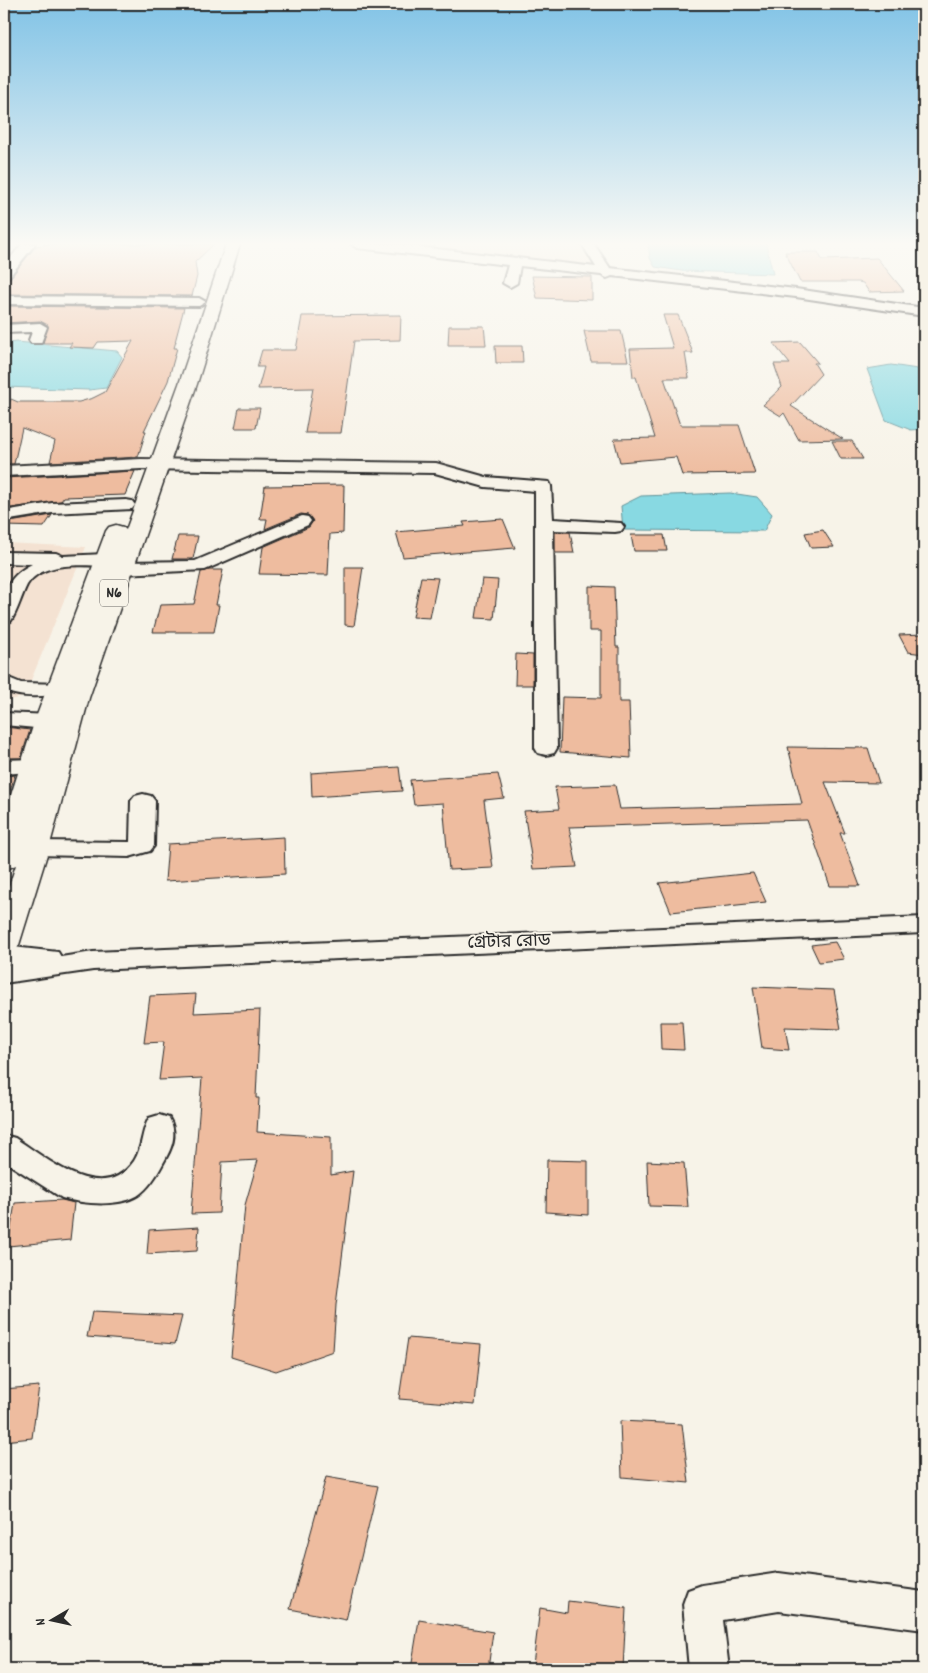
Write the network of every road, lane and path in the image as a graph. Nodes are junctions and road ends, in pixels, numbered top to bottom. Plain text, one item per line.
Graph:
1 (193, 322) edge
2 (208, 322) edge
3 (4, 329) edge
4 (36, 340) dead end
5 (150, 464) junction
6 (4, 471) edge
7 (126, 505) junction
8 (4, 516) edge
9 (302, 521) dead end
10 (544, 524) junction
11 (614, 527) dead end
12 (4, 558) edge
13 (68, 559) junction
14 (114, 564) junction
15 (4, 617) edge
16 (4, 682) edge
17 (58, 688) junction
18 (4, 719) edge
19 (70, 721) junction
20 (46, 723) junction
21 (546, 748) dead end
22 (33, 766) junction
23 (4, 767) edge
24 (143, 802) dead end
25 (12, 808) edge
26 (35, 848) junction
27 (4, 861) edge
28 (924, 925) edge
29 (4, 945) edge
30 (4, 955) edge
31 (93, 961) junction
32 (4, 974) edge
33 (160, 1126) dead end
34 (4, 1146) edge
35 (924, 1612) edge
36 (709, 1669) edge

1 - 5 highway, N6
2 - 5 highway, N6
3 - 4 street
5 - 6 street
5 - 7 highway, N6
5 - 10 street
5 - 14 highway, N6
7 - 8 street
7 - 14 highway, N6
9 - 14 street
10 - 11 street
10 - 21 street
12 - 13 street
13 - 14 street
13 - 15 street
14 - 17 highway, N6
14 - 19 highway, N6
16 - 17 street
17 - 20 highway, N6
18 - 20 street
19 - 20 street
19 - 26 highway, N6
20 - 22 highway, N6
22 - 23 street
22 - 25 highway, N6
24 - 26 street
25 - 27 highway, N6
26 - 29 highway, N6
28 - 31 street, গ্রেটার রোড
30 - 31 street, গ্রেটার রোড
31 - 32 street, গ্রেটার রোড
33 - 34 street
35 - 36 street

